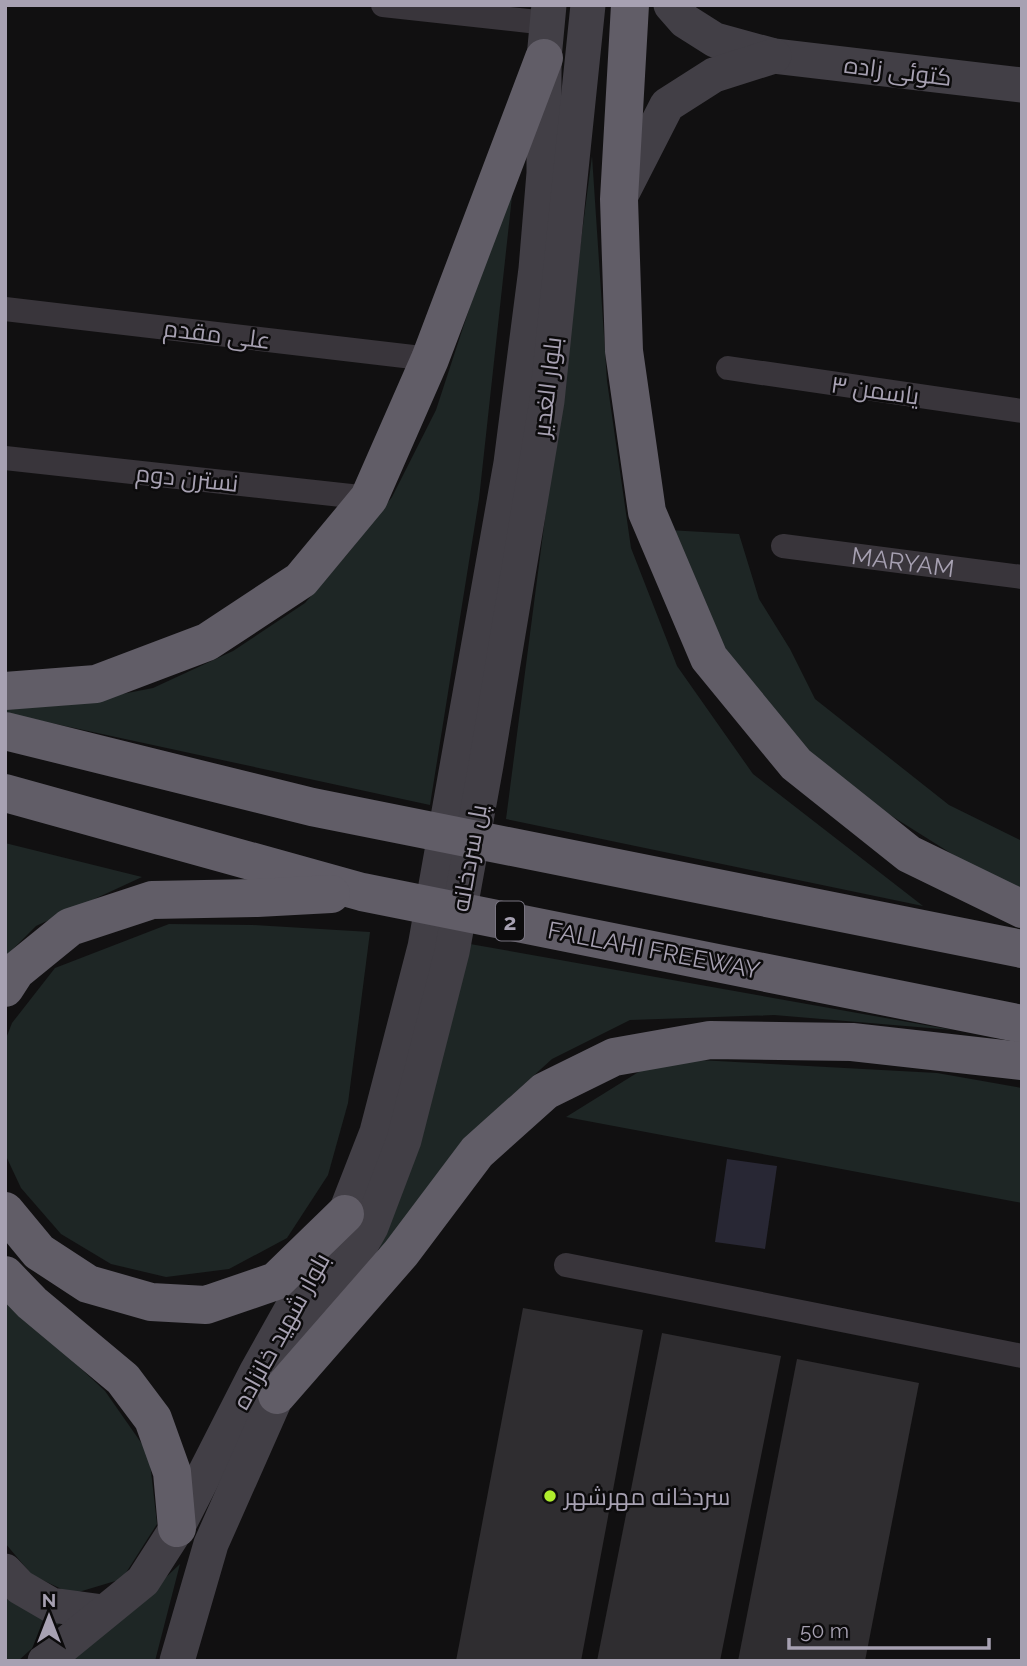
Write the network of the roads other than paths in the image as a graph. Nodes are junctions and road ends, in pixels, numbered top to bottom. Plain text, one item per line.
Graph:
1 (383, 5) edge
2 (588, 5) edge
3 (629, 5) edge
4 (671, 5) edge
5 (547, 29) edge
6 (774, 56) junction
7 (1022, 85) edge
8 (619, 199) junction
9 (5, 309) edge
10 (429, 359) junction
11 (728, 368) dead end
12 (1022, 411) edge
13 (5, 458) edge
14 (369, 498) junction
15 (783, 546) dead end
16 (1022, 577) edge
17 (5, 691) edge
18 (5, 731) edge
19 (472, 764) junction
20 (5, 793) edge
21 (362, 892) junction
22 (1022, 909) edge
23 (438, 949) junction
24 (1022, 949) edge
25 (5, 988) edge
26 (1022, 1024) edge
27 (1022, 1061) edge
28 (5, 1211) edge
29 (345, 1214) junction
30 (566, 1265) dead end
31 (5, 1275) edge
32 (1022, 1356) edge
33 (277, 1395) junction
34 (177, 1528) junction
35 (5, 1572) edge
36 (103, 1612) junction
37 (45, 1661) edge
38 (177, 1661) edge

1 - 5 street
2 - 19 main road, بلوار الغدیر
3 - 8 highway
4 - 6 main road, کتوئی زاده
5 - 10 highway
5 - 19 main road, بلوار الغدیر
6 - 7 main road, کتوئی زاده
6 - 8 main road
8 - 22 highway
9 - 10 street, علی مقدم
10 - 14 highway
11 - 12 street, یاسمن ۳
13 - 14 street, نسترن دوم
14 - 17 highway
15 - 16 street, MARYAM
18 - 24 highway
19 - 23 main road, پل سردخانه
20 - 21 highway, FALLAHI FREEWAY / 2
21 - 25 highway
21 - 26 highway, FALLAHI FREEWAY / 2
23 - 29 main road, بلوار شهید خانزاده
23 - 33 main road, بلوار شهید خانزاده
27 - 33 highway
28 - 29 highway
29 - 34 main road, بلوار شهید خانزاده
30 - 32 street
31 - 34 highway
33 - 38 main road, بلوار شهید خانزاده
34 - 36 main road, بلوار شهید خانزاده
35 - 36 main road
36 - 37 main road, بلوار شهید خانزاده

